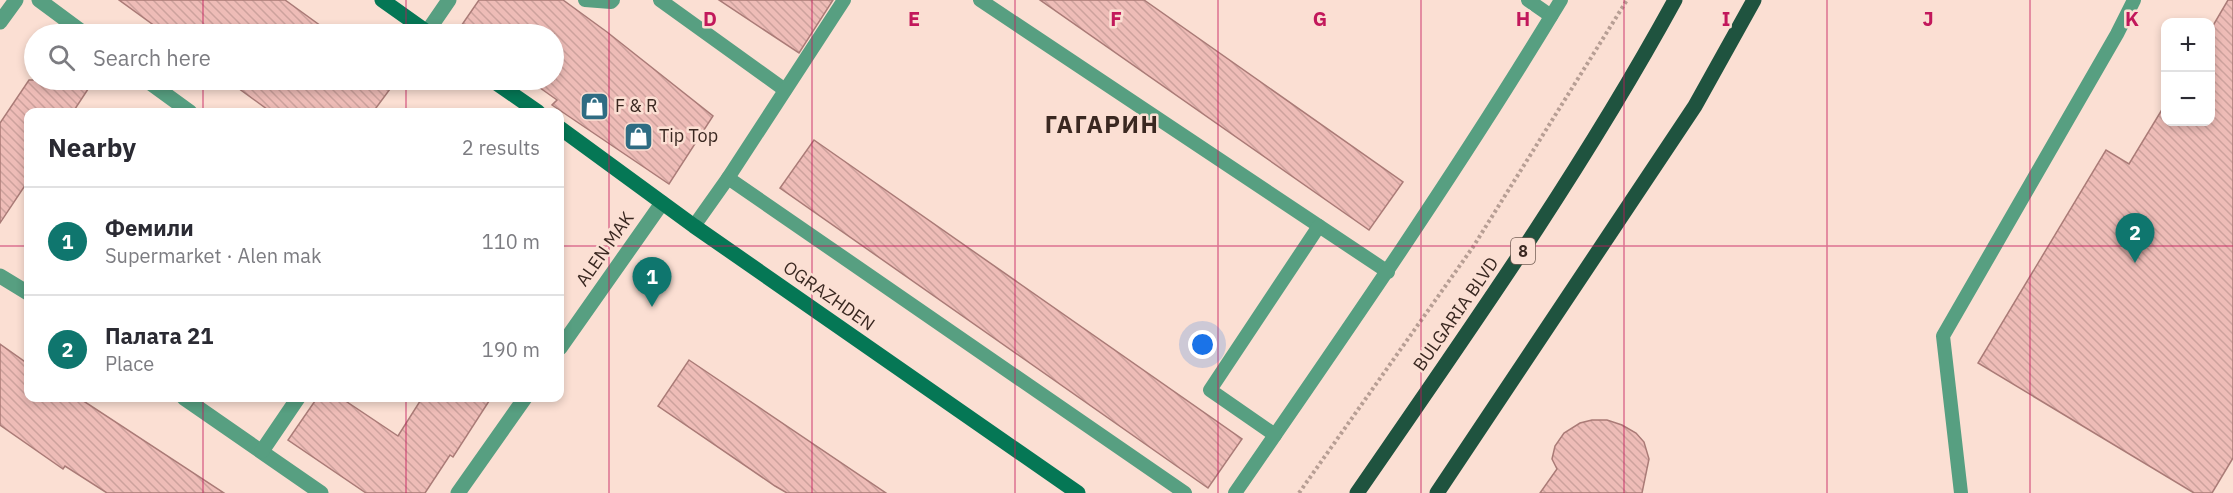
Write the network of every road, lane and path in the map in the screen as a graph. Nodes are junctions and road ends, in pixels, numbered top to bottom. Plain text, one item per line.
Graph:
1 (16, 0) edge
2 (39, 0) edge
3 (382, 0) edge
4 (449, 0) edge
5 (585, 0) edge
6 (612, 0) edge
7 (660, 0) edge
8 (844, 0) edge
9 (980, 0) edge
10 (1528, 0) edge
11 (1561, 0) edge
12 (1627, 0) edge
13 (1675, 0) edge
14 (1754, 0) edge
15 (2134, 0) edge
16 (1551, 16) junction
17 (0, 22) edge
18 (71, 24) edge
19 (415, 24) edge
20 (435, 24) edge
21 (160, 90) edge
22 (506, 90) edge
23 (785, 90) junction
24 (184, 108) edge
25 (532, 108) edge
26 (564, 131) edge
27 (728, 178) junction
28 (662, 202) junction
29 (1319, 225) junction
30 (694, 226) junction
31 (1388, 272) junction
32 (0, 276) edge
33 (24, 291) edge
34 (564, 342) edge
35 (190, 402) edge
36 (295, 402) edge
37 (522, 402) edge
38 (1275, 435) junction
39 (262, 451) junction
40 (321, 493) edge
41 (458, 493) edge
42 (1078, 493) edge
43 (1185, 493) edge
44 (1235, 493) edge
45 (1299, 493) edge
46 (1357, 493) edge
47 (1437, 493) edge
48 (1961, 493) edge

1 - 17 street
2 - 18 street
3 - 19 street
4 - 20 street
5 - 6 lane
7 - 23 lane
8 - 23 lane
9 - 29 lane
10 - 16 lane
11 - 16 lane
12 - 45 path
13 - 46 main road, BULGARIA BLVD / 8
14 - 47 main road
15 - 48 lane
16 - 31 lane
21 - 24 street
22 - 25 street
23 - 27 lane
26 - 28 street, OGRAZHDEN
27 - 30 lane
27 - 43 lane
28 - 30 street, OGRAZHDEN
28 - 34 street, ALEN MAK
29 - 31 lane
29 - 38 lane
30 - 42 street, OGRAZHDEN
31 - 38 lane
32 - 33 street
35 - 39 street
36 - 39 street
37 - 41 street
38 - 44 lane
39 - 40 street

